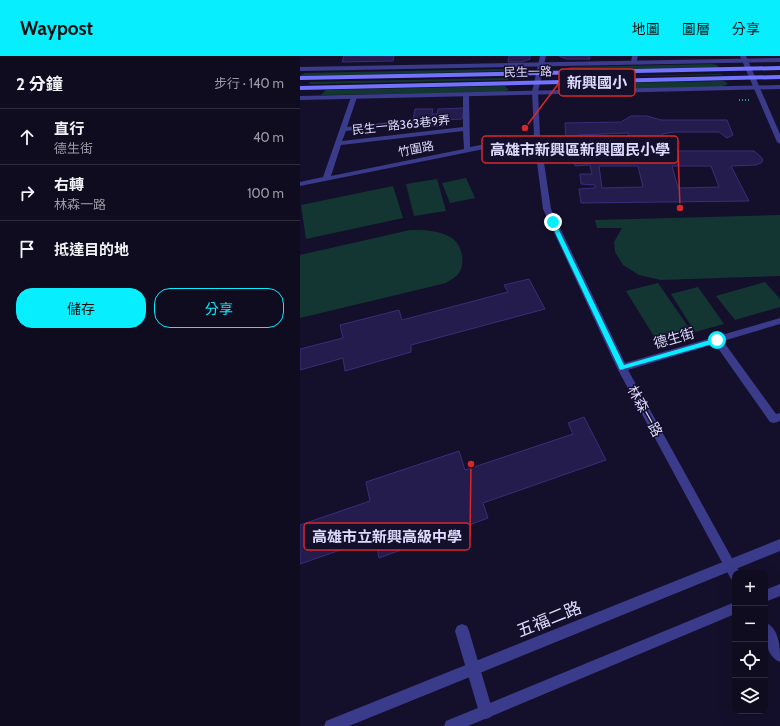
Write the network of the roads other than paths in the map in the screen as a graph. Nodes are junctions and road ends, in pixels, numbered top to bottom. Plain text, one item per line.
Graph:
1 (543, 56) edge
2 (634, 56) edge
3 (744, 58) edge
4 (780, 60) edge
5 (634, 63) junction
6 (541, 65) junction
7 (780, 68) edge
8 (300, 69) edge
9 (748, 69) junction
10 (539, 73) junction
11 (780, 77) edge
12 (300, 78) edge
13 (752, 78) junction
14 (756, 87) junction
15 (780, 87) edge
16 (300, 88) edge
17 (536, 88) junction
18 (466, 94) junction
19 (354, 97) junction
20 (300, 98) edge
21 (418, 121) dead end
22 (343, 129) junction
23 (466, 129) junction
24 (537, 136) junction
25 (780, 142) edge
26 (339, 143) junction
27 (467, 150) junction
28 (326, 179) junction
29 (300, 184) edge
30 (780, 321) edge
31 (717, 340) junction
32 (622, 368) junction
33 (780, 417) edge
34 (780, 545) edge
35 (732, 570) edge
36 (780, 590) edge
37 (768, 595) edge
38 (732, 609) edge
39 (462, 631) dead end
40 (768, 634) edge
41 (780, 655) edge
42 (473, 669) junction
43 (486, 712) junction
44 (331, 726) edge
45 (451, 726) edge

1 - 6 street, 林森一路
2 - 5 street
3 - 4 street, 民生一路
3 - 5 street, 民生一路
3 - 9 street
5 - 6 street, 民生一路
6 - 8 street, 民生一路
6 - 10 street, 林森一路
7 - 9 main road, 民生一路
9 - 10 main road, 民生一路
9 - 13 street
10 - 12 main road, 民生一路
10 - 17 street, 林森一路
11 - 13 main road, 民生一路
13 - 14 street
13 - 17 main road, 民生一路
14 - 15 street, 民生一路
14 - 17 street, 民生一路
14 - 25 street
16 - 17 main road, 民生一路
17 - 18 street, 民生一路
17 - 24 street, 林森一路
18 - 19 street, 民生一路
18 - 23 street
19 - 20 street, 民生一路
19 - 22 street
21 - 22 street
22 - 26 street
23 - 26 street, 民生一路363巷9弄
23 - 27 street
24 - 27 street, 竹圍路
24 - 32 street, 林森一路
26 - 28 street
27 - 28 street, 竹圍路
28 - 29 street, 竹圍路
30 - 31 street, 德生街
31 - 32 street, 德生街
31 - 33 street
32 - 35 street, 林森一路
34 - 35 street, 五福二路
35 - 42 street, 五福二路
36 - 37 street
38 - 43 street
39 - 42 street
40 - 41 street
42 - 43 street
42 - 44 street, 五福二路
43 - 45 street

